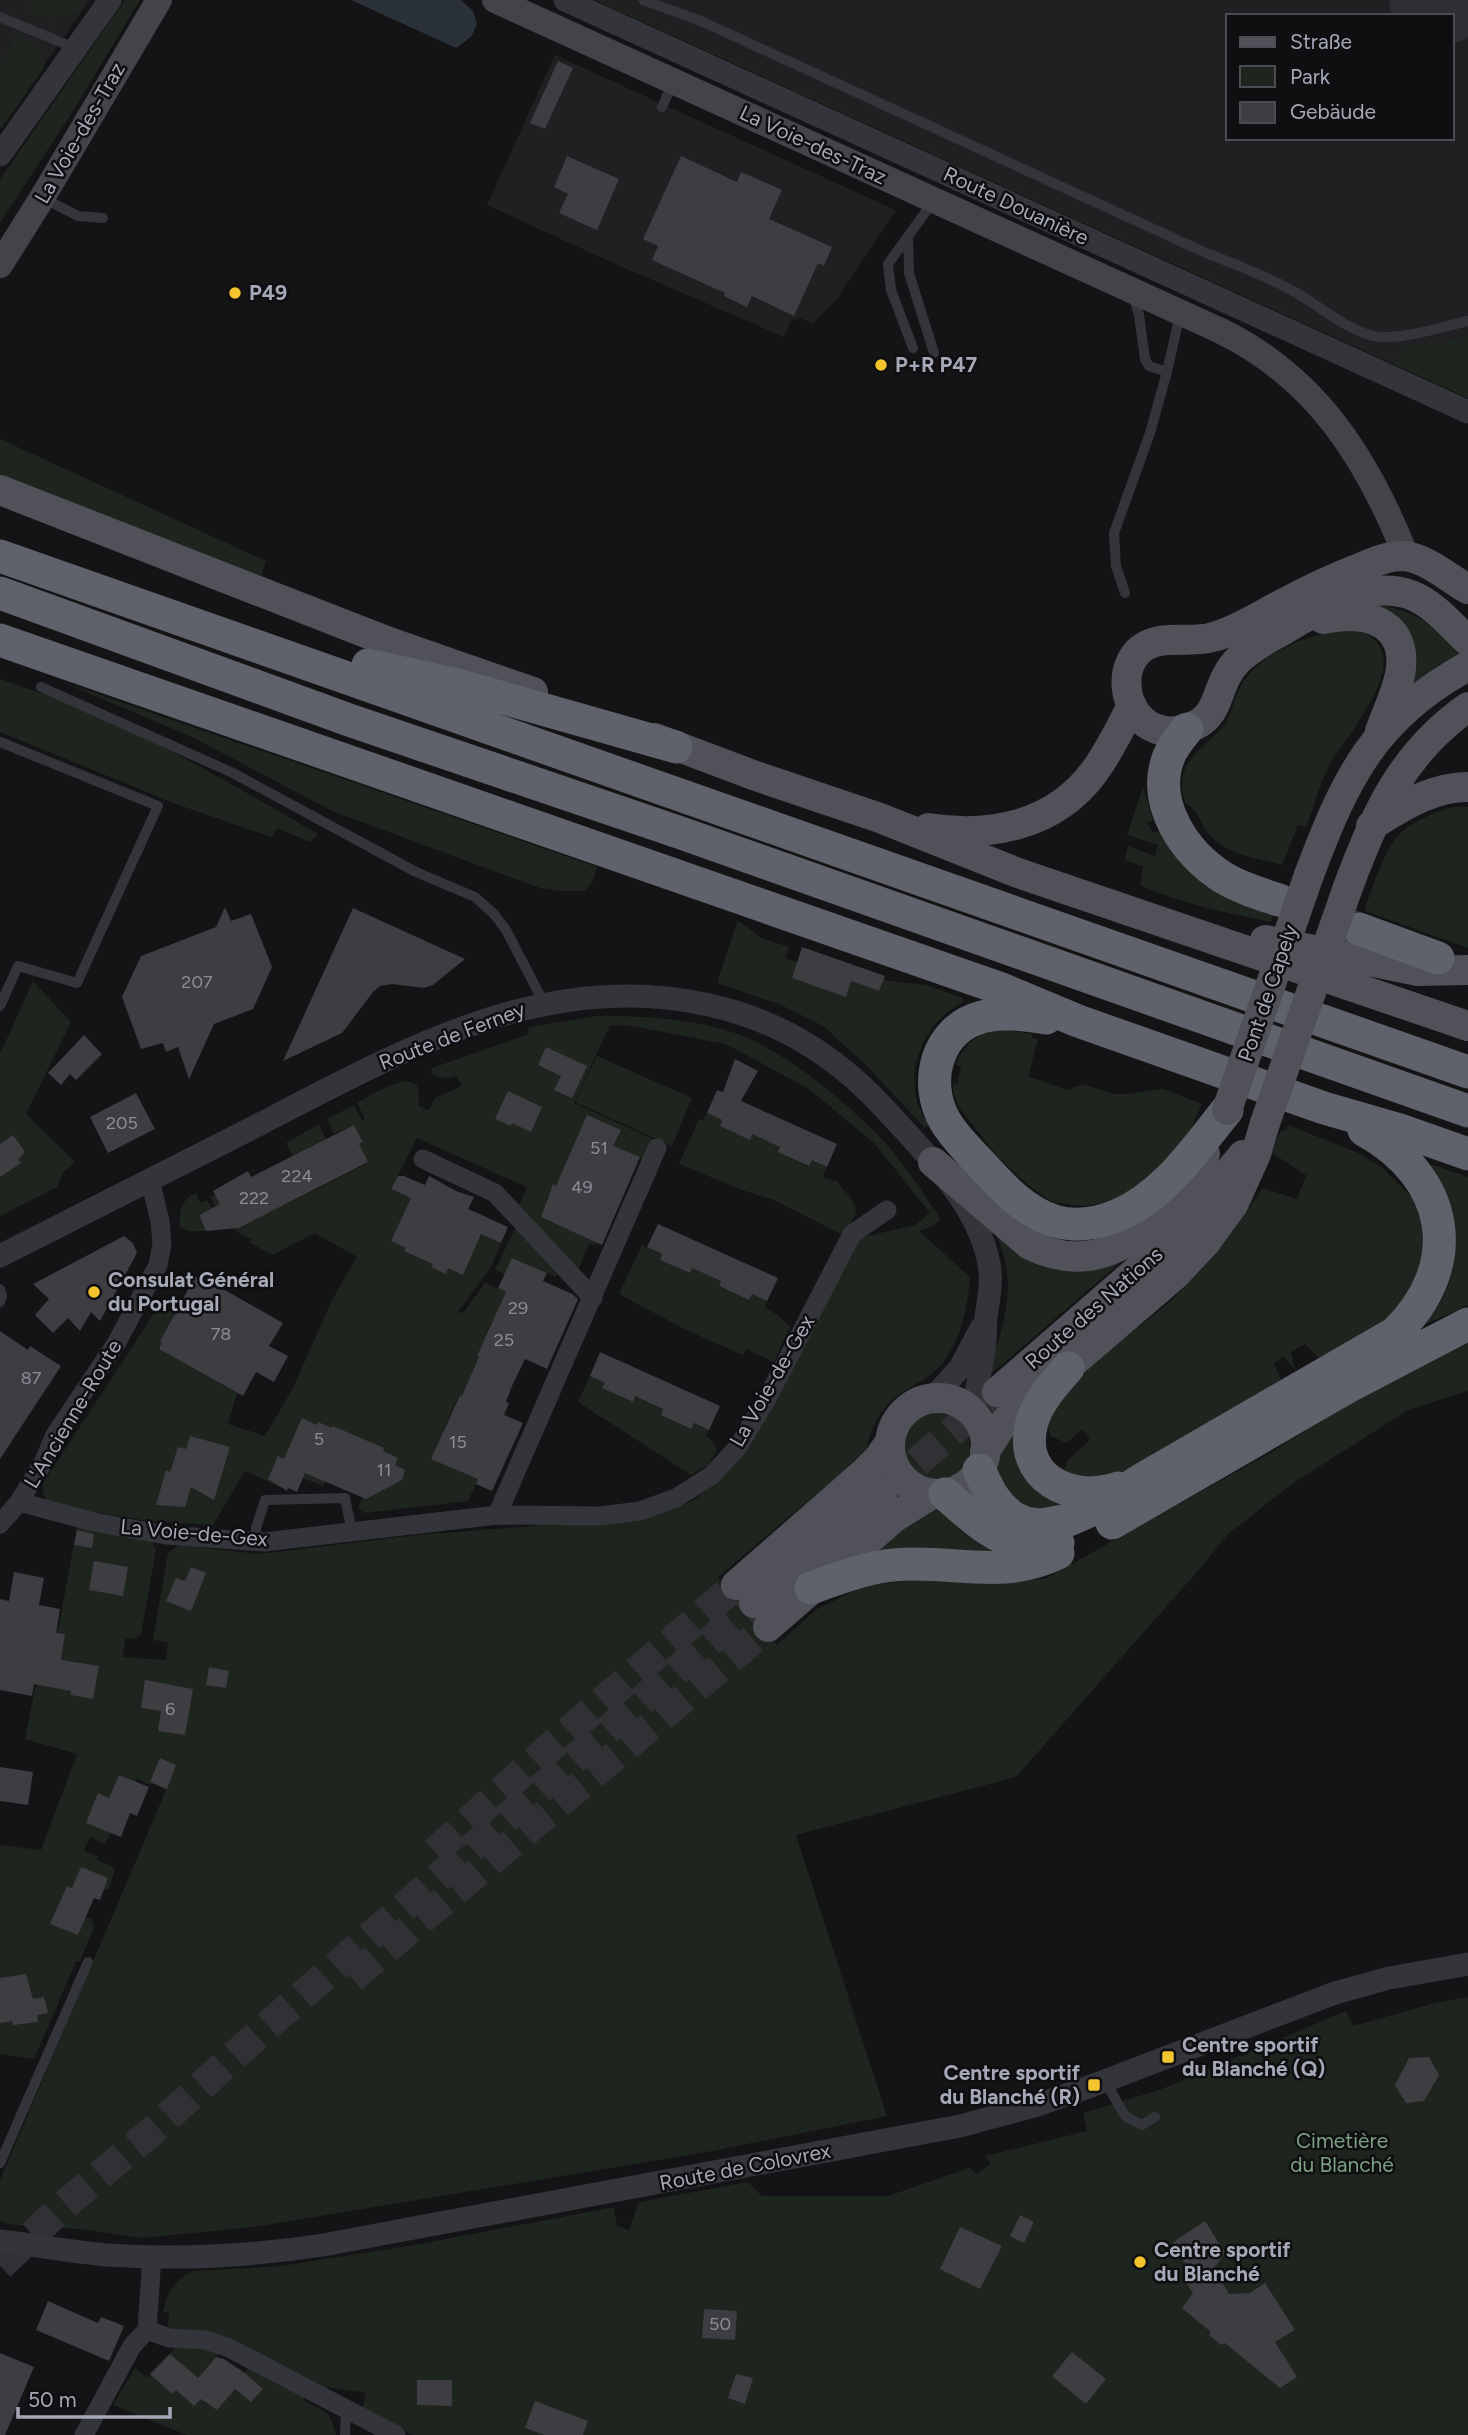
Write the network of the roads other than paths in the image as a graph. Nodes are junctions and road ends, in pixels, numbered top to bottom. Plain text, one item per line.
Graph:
1 (110, 0) edge
2 (159, 0) edge
3 (495, 0) edge
4 (565, 0) edge
5 (643, 0) edge
6 (0, 17) edge
7 (76, 48) junction
8 (673, 82) junction
9 (662, 107) dead end
10 (0, 155) edge
11 (42, 198) junction
12 (933, 200) junction
13 (103, 218) dead end
14 (908, 238) junction
15 (0, 265) edge
16 (1132, 292) junction
17 (1180, 314) junction
18 (1468, 321) edge
19 (913, 348) dead end
20 (934, 353) dead end
21 (1167, 373) junction
22 (1468, 412) edge
23 (0, 490) edge
24 (1390, 515) junction
25 (0, 556) edge
26 (1406, 556) junction
27 (1376, 562) junction
28 (1463, 590) edge
29 (0, 593) edge
30 (1125, 593) dead end
31 (196, 624) junction
32 (1286, 629) junction
33 (0, 640) edge
34 (1181, 640) junction
35 (1468, 641) edge
36 (0, 652) edge
37 (1468, 666) edge
38 (47, 673) junction
39 (1219, 693) junction
40 (1132, 706) junction
41 (1468, 707) edge
42 (1455, 727) edge
43 (1187, 729) junction
44 (1379, 735) junction
45 (0, 742) edge
46 (676, 747) junction
47 (1468, 787) edge
48 (880, 818) junction
49 (1371, 826) junction
50 (1279, 900) tunnel mouth
51 (1122, 909) junction
52 (1359, 929) tunnel mouth
53 (1438, 958) dead end
54 (1468, 970) edge
55 (544, 1003) junction
56 (0, 1005) edge
57 (1078, 1021) junction
58 (1468, 1026) edge
59 (1468, 1072) edge
60 (1324, 1108) junction
61 (1227, 1110) junction
62 (1468, 1111) edge
63 (1265, 1124) junction
64 (657, 1148) dead end
65 (1468, 1154) edge
66 (423, 1159) dead end
67 (933, 1162) junction
68 (150, 1180) junction
69 (887, 1210) dead end
70 (1188, 1220) junction
71 (0, 1256) edge
72 (0, 1289) edge
73 (593, 1298) junction
74 (0, 1302) edge
75 (986, 1316) junction
76 (1468, 1324) edge
77 (1068, 1368) junction
78 (997, 1392) tunnel mouth
79 (933, 1398) junction
80 (974, 1415) junction
81 (890, 1442) junction
82 (982, 1460) junction
83 (1146, 1476) junction
84 (883, 1492) tunnel mouth
85 (938, 1494) junction
86 (19, 1502) junction
87 (497, 1515) junction
88 (0, 1524) edge
89 (352, 1532) junction
90 (1085, 1536) junction
91 (256, 1542) junction
92 (811, 1588) junction
93 (753, 1605) junction
94 (88, 1962) dead end
95 (1468, 1964) edge
96 (1104, 2081) junction
97 (1155, 2117) dead end
98 (0, 2162) edge
99 (0, 2241) edge
100 (152, 2256) junction
101 (147, 2330) junction
102 (346, 2409) junction
103 (84, 2435) edge
104 (345, 2435) edge
105 (396, 2435) edge

1 - 7 street
2 - 11 main road, La Voie-des-Traz
3 - 8 main road, La Voie-des-Traz
4 - 22 street, Route Douanière
5 - 18 lane
6 - 7 lane
7 - 10 street
8 - 9 lane
8 - 12 main road, La Voie-des-Traz
11 - 13 lane
11 - 15 main road, La Voie-des-Traz
12 - 14 lane
12 - 16 main road, La Voie-des-Traz
14 - 19 lane
14 - 20 lane
16 - 17 main road, La Voie-des-Traz
16 - 21 lane
17 - 21 lane
17 - 24 main road, La Voie-des-Traz
21 - 30 lane
23 - 46 main road
24 - 26 main road, La Voie-des-Traz
24 - 27 main road
25 - 31 highway
26 - 27 main road
26 - 28 main road
27 - 34 main road
29 - 62 highway
31 - 46 highway
31 - 59 highway
32 - 35 main road
32 - 39 main road
32 - 44 main road
33 - 38 highway
34 - 39 main road
34 - 40 main road
36 - 38 highway
37 - 44 main road
38 - 55 lane
38 - 57 highway
39 - 43 main road
40 - 43 main road
40 - 48 main road
41 - 42 main road
42 - 49 main road
43 - 50 highway
44 - 61 main road, Pont de Capely, bridge
45 - 56 lane
46 - 48 main road
47 - 49 main road
48 - 51 main road
49 - 63 main road, Pont de Capely, bridge
51 - 54 main road
51 - 58 main road
52 - 53 highway
55 - 67 street, Route de Ferney
55 - 68 street, Route de Ferney
57 - 60 highway
57 - 61 highway
60 - 65 highway
60 - 83 highway
61 - 67 main road
61 - 70 main road, Route des Nations
63 - 70 main road, Route des Nations
63 - 77 main road, Pont de Capely
64 - 73 street
66 - 73 street
67 - 75 street, Route de Ferney
68 - 71 street, Route de Ferney
68 - 86 street, L'Ancienne-Route
69 - 87 street, La Voie-de-Gex
70 - 78 main road, Route des Nations
72 - 74 lane
73 - 87 street
75 - 79 street, Route de Ferney
75 - 80 street, Route de Ferney
76 - 90 highway
77 - 82 main road, Pont de Capely
77 - 83 highway
79 - 80 main road
79 - 81 main road
80 - 82 main road
81 - 85 main road
81 - 93 main road
82 - 83 highway
82 - 85 main road
84 - 93 main road
85 - 90 highway
85 - 92 main road
86 - 88 street, L'Ancienne-Route
86 - 91 street, La Voie-de-Gex
87 - 89 street, La Voie-de-Gex
89 - 91 street, La Voie-de-Gex
89 - 91 lane
90 - 92 highway
92 - 93 main road
94 - 98 lane
95 - 96 street, Route de Colovrex
96 - 97 lane
96 - 100 street, Route de Colovrex
99 - 100 street, Route de Colovrex
100 - 101 street
101 - 102 street
101 - 103 street
102 - 104 lane
102 - 105 street

